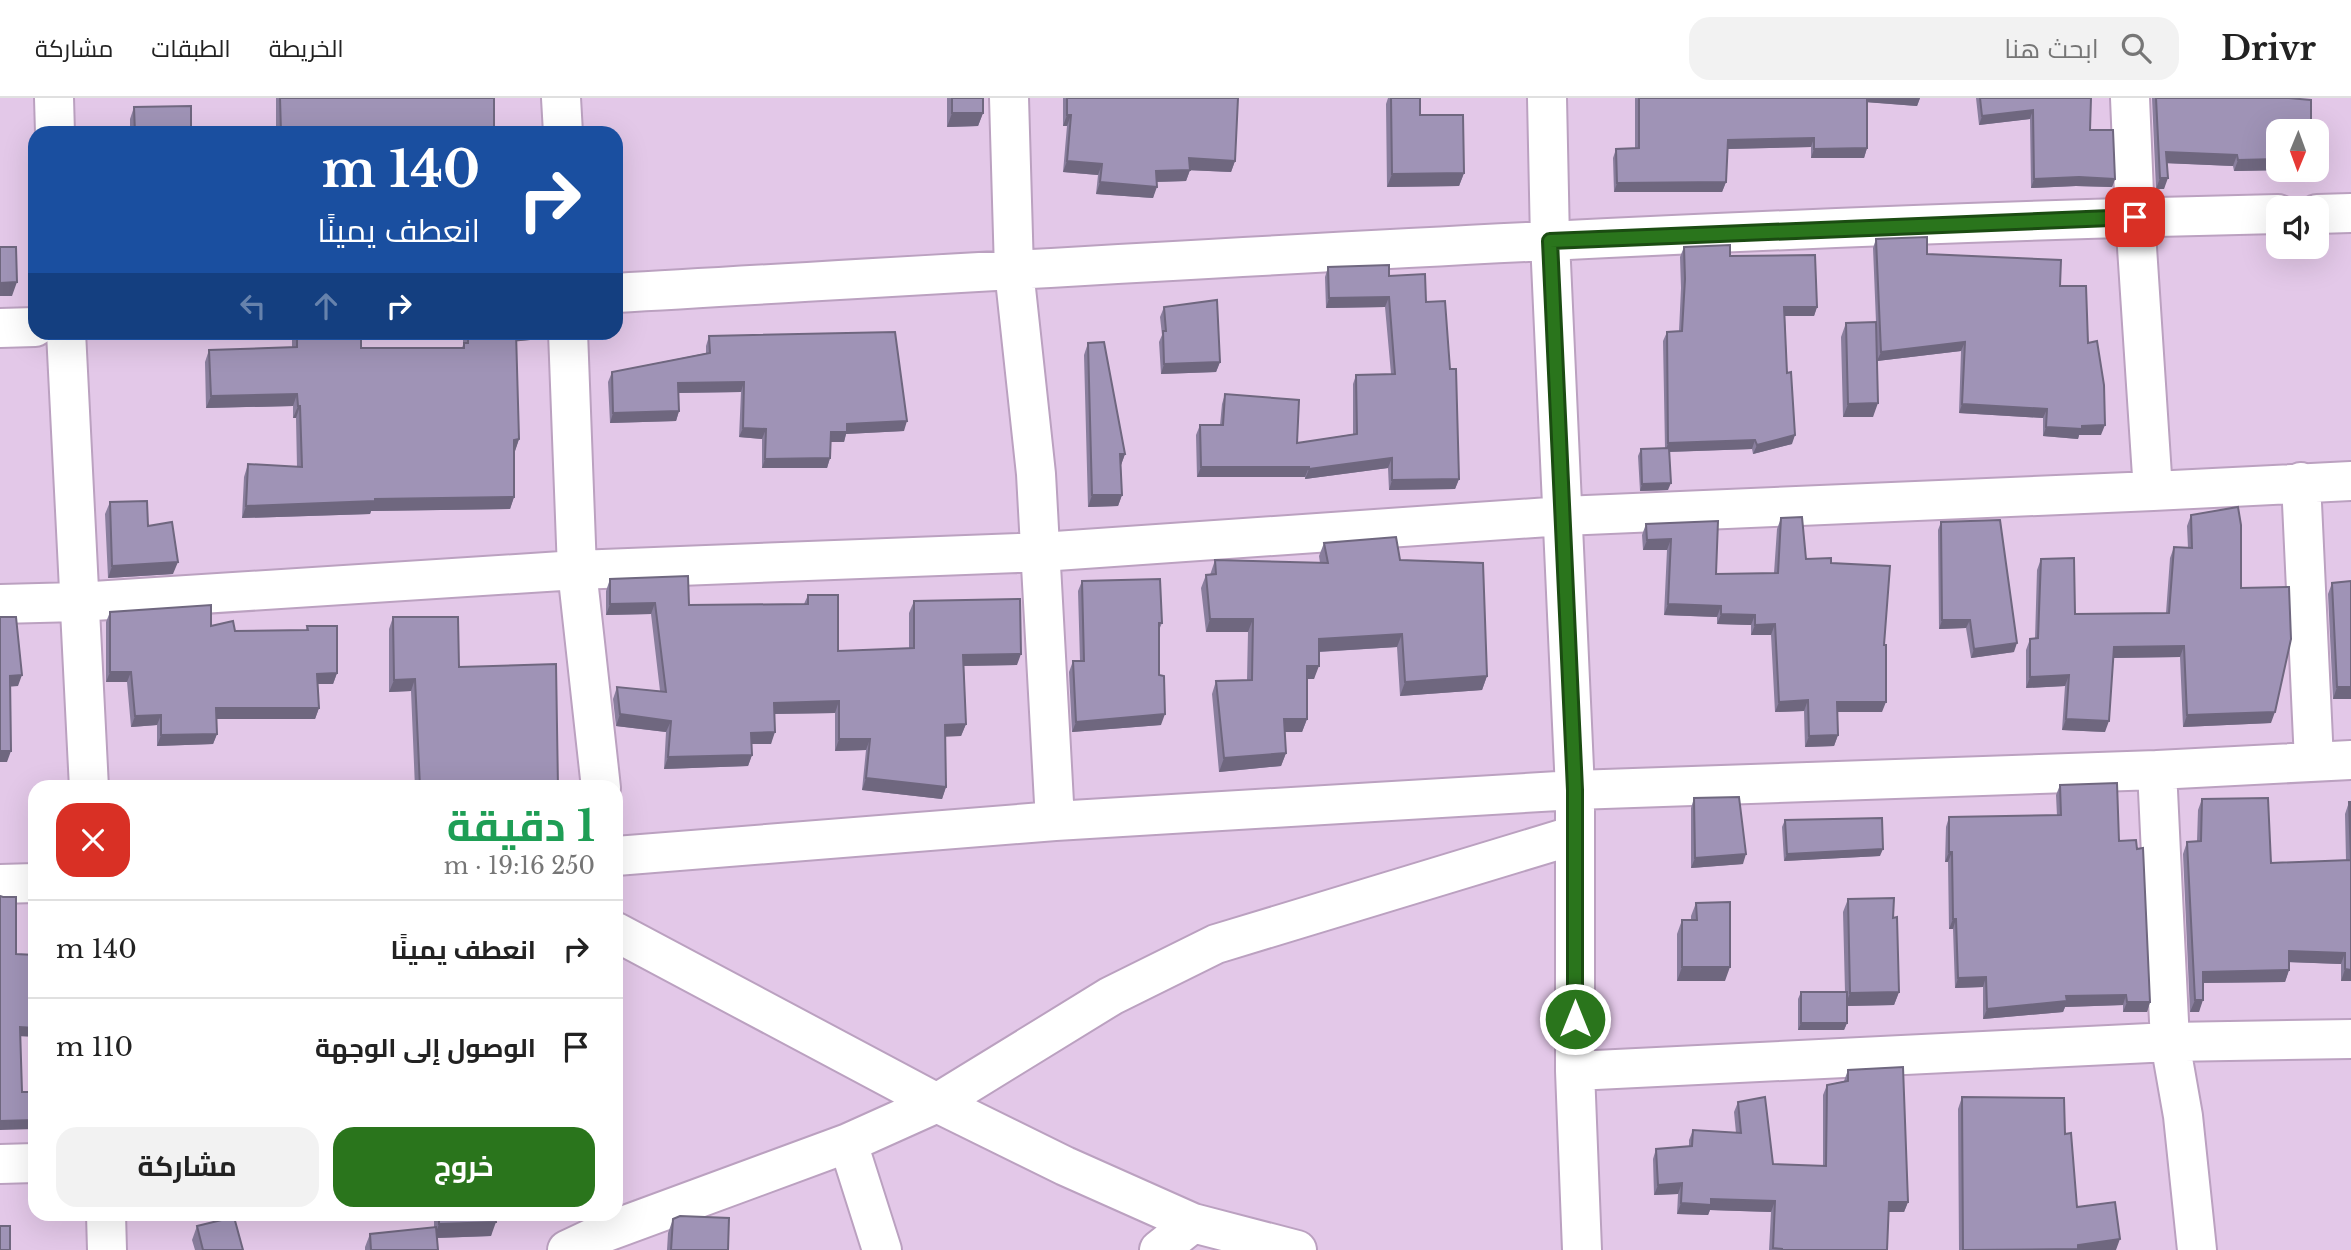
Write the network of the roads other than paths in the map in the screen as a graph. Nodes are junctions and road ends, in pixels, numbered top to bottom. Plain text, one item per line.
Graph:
1 (54, 98) edge
2 (561, 98) edge
3 (1009, 98) edge
4 (1547, 98) edge
5 (2130, 98) edge
6 (55, 126) edge
7 (563, 126) edge
8 (2351, 213) edge
9 (2329, 214) edge
10 (2266, 215) edge
11 (2135, 217) junction
12 (1550, 241) junction
13 (1014, 270) junction
14 (623, 293) edge
15 (28, 327) edge
16 (0, 328) edge
17 (66, 340) edge
18 (568, 340) edge
19 (2351, 481) edge
20 (2301, 482) junction
21 (2153, 491) junction
22 (1563, 516) junction
23 (1041, 552) junction
24 (577, 570) junction
25 (78, 602) junction
26 (0, 604) edge
27 (2351, 760) edge
28 (2314, 761) junction
29 (2157, 770) junction
30 (89, 780) edge
31 (600, 780) edge
32 (1575, 790) junction
33 (1055, 821) junction
34 (1574, 835) junction
35 (623, 855) edge
36 (28, 883) edge
37 (0, 884) edge
38 (623, 936) edge
39 (2351, 1039) edge
40 (2170, 1042) junction
41 (1575, 1071) junction
42 (936, 1103) junction
43 (848, 1143) junction
44 (28, 1163) edge
45 (0, 1164) edge
46 (623, 1217) edge
47 (106, 1221) edge
48 (1193, 1223) junction
49 (602, 1224) edge
50 (107, 1250) edge
51 (567, 1250) edge
52 (882, 1250) edge
53 (1159, 1250) edge
54 (1297, 1250) edge
55 (1582, 1250) edge
56 (2197, 1250) edge

1 - 6 street
2 - 7 street
3 - 13 street
4 - 12 street
5 - 11 street
8 - 9 street
10 - 11 street
11 - 12 street
11 - 21 street
12 - 13 street
12 - 22 street
13 - 14 street
13 - 23 street
15 - 16 street
17 - 25 street
18 - 24 street
19 - 20 street
20 - 21 street
20 - 28 street
21 - 22 street
22 - 23 street
22 - 32 street
23 - 24 street
23 - 33 street
24 - 25 street
24 - 31 street
25 - 26 street
25 - 30 street
27 - 28 street
28 - 29 street
29 - 32 street
29 - 40 street
32 - 33 street
32 - 34 street
33 - 35 street
34 - 41 street
34 - 42 street
36 - 37 street
38 - 42 street
39 - 40 street
40 - 41 street
40 - 56 street
41 - 55 street
42 - 43 street
42 - 48 street
43 - 46 street
43 - 52 street
44 - 45 street
47 - 50 street
48 - 53 street
48 - 54 street
49 - 51 street

